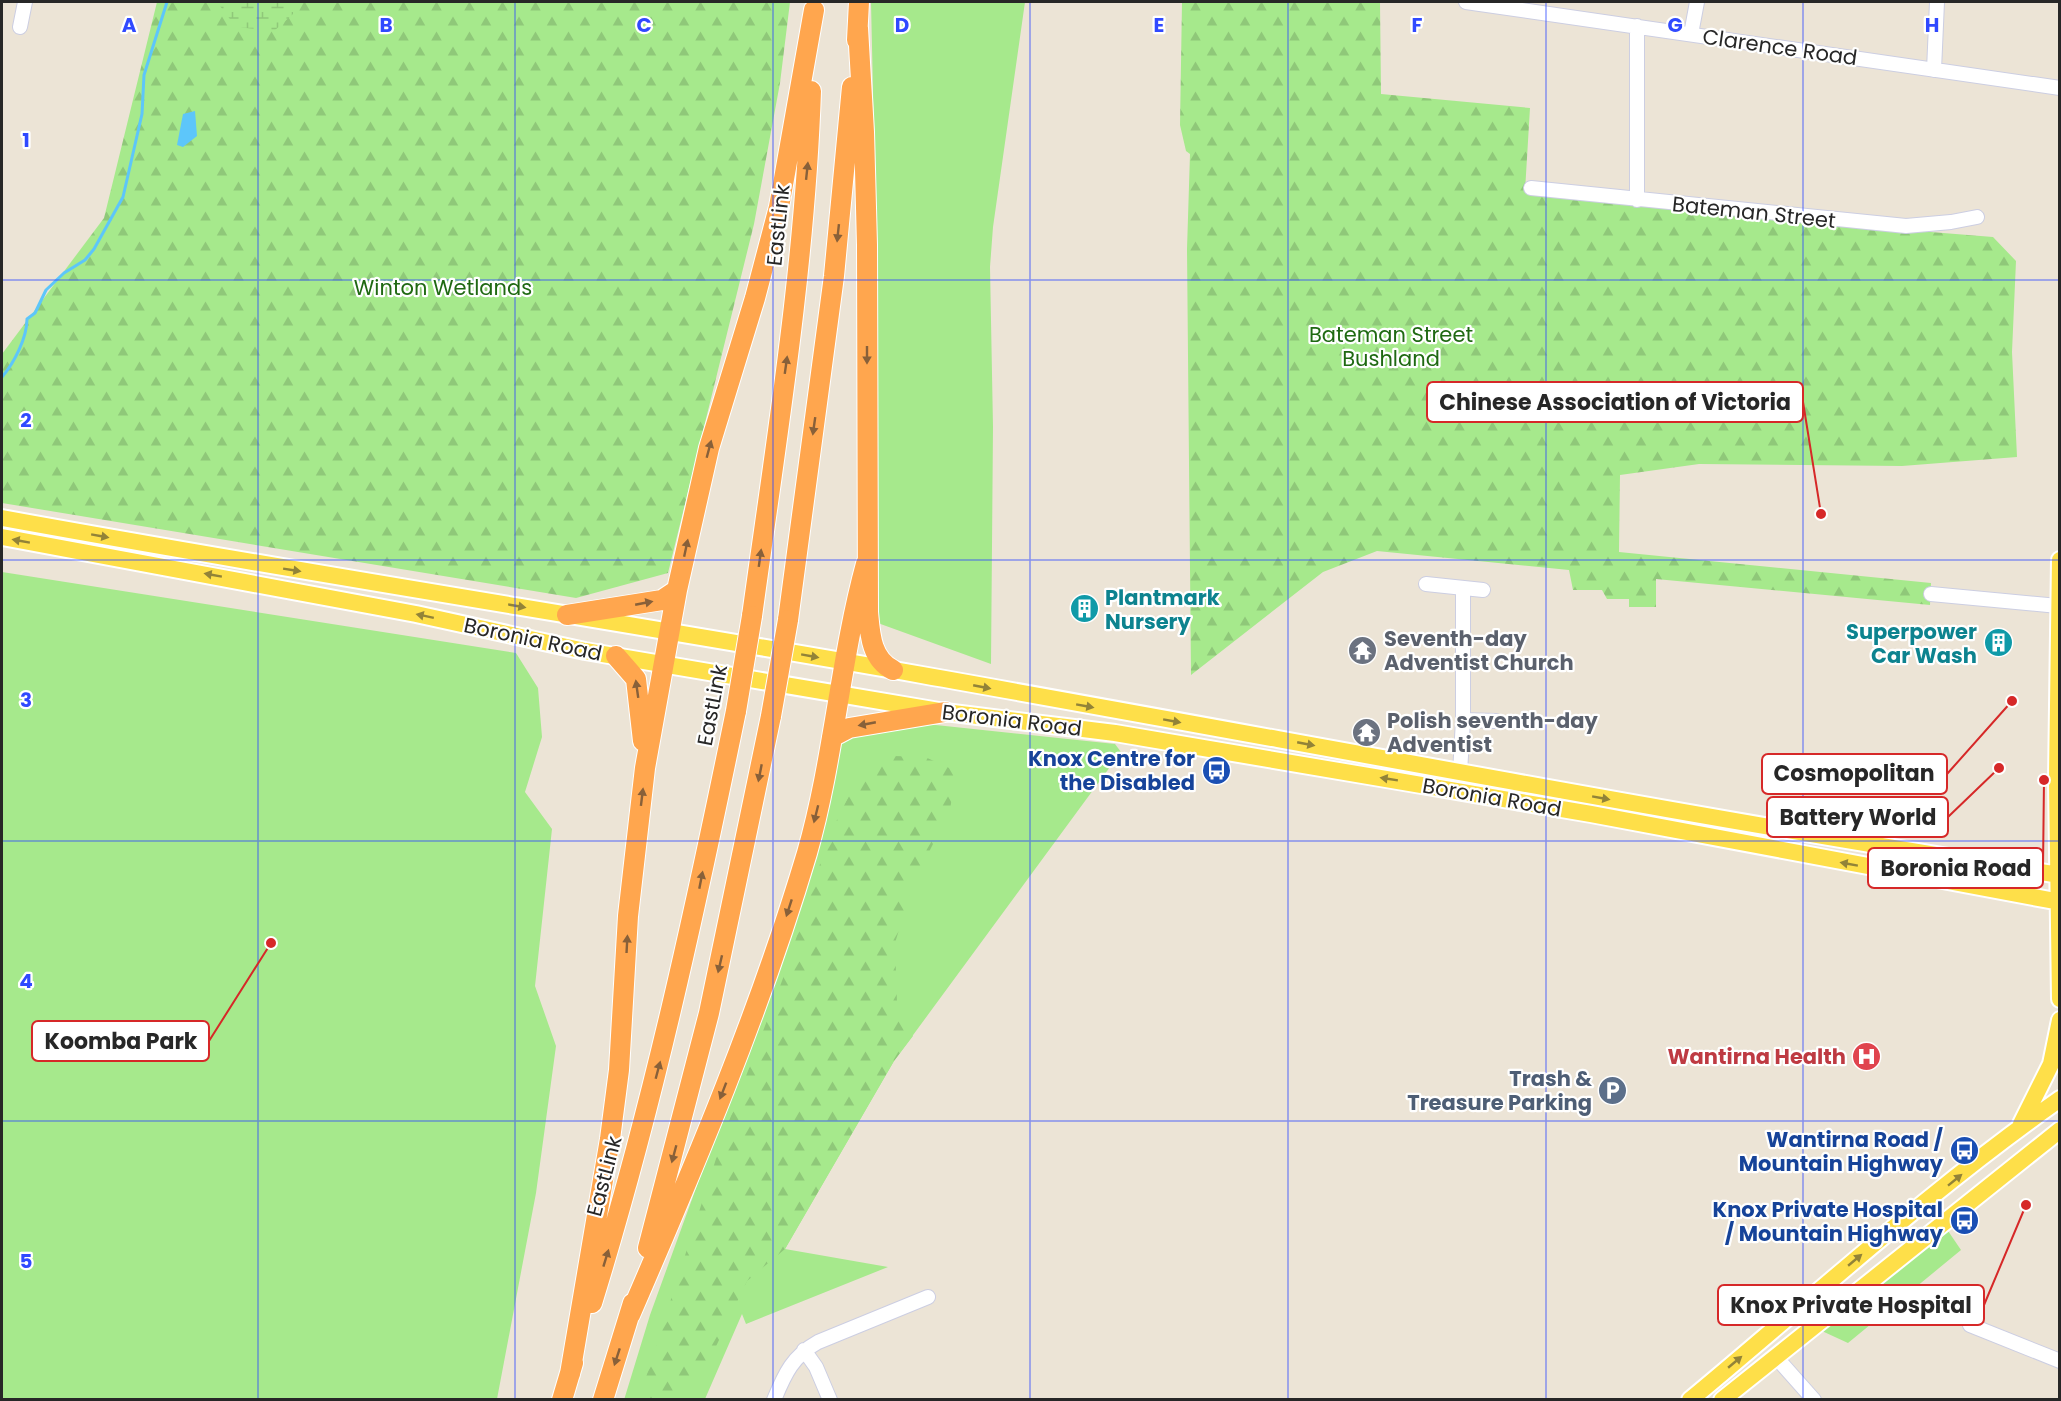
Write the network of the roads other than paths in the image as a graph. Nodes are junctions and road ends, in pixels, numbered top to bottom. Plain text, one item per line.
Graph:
1 (25, 2) edge
2 (859, 2) edge
3 (1466, 2) edge
4 (1697, 2) edge
5 (1938, 2) edge
6 (814, 6) edge
7 (1637, 26) junction
8 (20, 27) dead end
9 (858, 28) junction
10 (1691, 34) junction
11 (1934, 70) junction
12 (2060, 88) edge
13 (1531, 188) dead end
14 (1637, 200) junction
15 (1977, 217) dead end
16 (2, 518) edge
17 (2, 537) edge
18 (2060, 560) edge
19 (241, 562) junction
20 (866, 564) junction
21 (237, 580) junction
22 (1426, 584) dead end
23 (1463, 588) junction
24 (677, 590) junction
25 (1483, 590) dead end
26 (1931, 594) dead end
27 (2058, 606) edge
28 (567, 615) junction
29 (669, 632) junction
30 (616, 656) junction
31 (846, 662) junction
32 (664, 664) junction
33 (893, 670) junction
34 (1015, 693) junction
35 (840, 694) junction
36 (945, 712) junction
37 (1137, 715) junction
38 (1463, 720) junction
39 (1496, 721) dead end
40 (2059, 721) edge
41 (1042, 724) junction
42 (832, 736) junction
43 (1133, 737) junction
44 (1275, 738) junction
45 (1283, 762) junction
46 (645, 768) junction
47 (1460, 773) junction
48 (1815, 834) junction
49 (1809, 857) junction
50 (2059, 874) edge
51 (2059, 901) edge
52 (2060, 999) edge
53 (2060, 1020) edge
54 (2060, 1099) edge
55 (2019, 1127) junction
56 (2060, 1130) edge
57 (927, 1297) dead end
58 (630, 1316) junction
59 (1970, 1325) dead end
60 (804, 1350) junction
61 (1775, 1356) junction
62 (2060, 1361) edge
63 (570, 1374) junction
64 (562, 1400) edge
65 (603, 1400) edge
66 (774, 1400) edge
67 (830, 1400) edge
68 (1690, 1400) edge
69 (1722, 1400) edge
70 (1814, 1400) edge

1 - 8 street
2 - 9 highway
3 - 7 street, Clarence Road
4 - 10 street
5 - 11 street
24 -> 6 highway
63 -> 6 highway, EastLink, bridge
7 - 10 street, Clarence Road
7 - 14 street
9 -> 20 highway
9 -> 58 highway, bridge
10 - 11 street, Clarence Road
11 - 12 street, Clarence Road
13 - 14 street, Bateman Street
14 - 15 street, Bateman Street
16 -> 19 main road, Boronia Road
21 -> 17 main road, Boronia Road
18 - 27 main road
19 - 21 main road
19 -> 28 main road, Boronia Road
20 - 31 highway
20 - 33 highway
30 -> 21 main road, Boronia Road
22 - 23 street
23 - 25 street
23 - 38 street
28 -> 24 highway
24 - 29 highway
26 - 27 street
27 - 40 main road
28 - 29 main road, Boronia Road
29 -> 31 main road, Boronia Road
29 - 32 highway
30 - 32 main road, Boronia Road
46 -> 30 highway
31 - 33 main road, Boronia Road
31 - 35 highway
32 - 35 main road, Boronia Road
32 - 46 highway
33 -> 34 main road, Boronia Road
34 -> 37 main road, Boronia Road
34 - 41 main road
35 - 36 main road, Boronia Road
35 - 42 highway
36 - 41 main road, Boronia Road
36 -> 42 highway
37 - 43 main road
37 -> 44 main road, Boronia Road
38 - 39 street
38 - 47 street
40 - 50 main road
41 - 43 main road, Boronia Road
42 -> 58 highway
43 - 45 main road, Boronia Road
44 - 45 main road
44 -> 47 main road, Boronia Road
49 -> 45 main road, Boronia Road
63 -> 46 highway
47 -> 48 main road, Boronia Road
48 - 49 main road
48 - 50 main road, Boronia Road
51 -> 49 main road, Boronia Road
50 - 51 main road
51 - 52 main road
53 - 55 main road
54 - 55 main road
68 -> 55 main road
56 - 61 main road
57 - 60 street
58 -> 65 highway
59 - 62 street
60 - 66 street
60 - 67 street
61 - 69 main road
61 - 70 street
63 - 64 highway, EastLink

